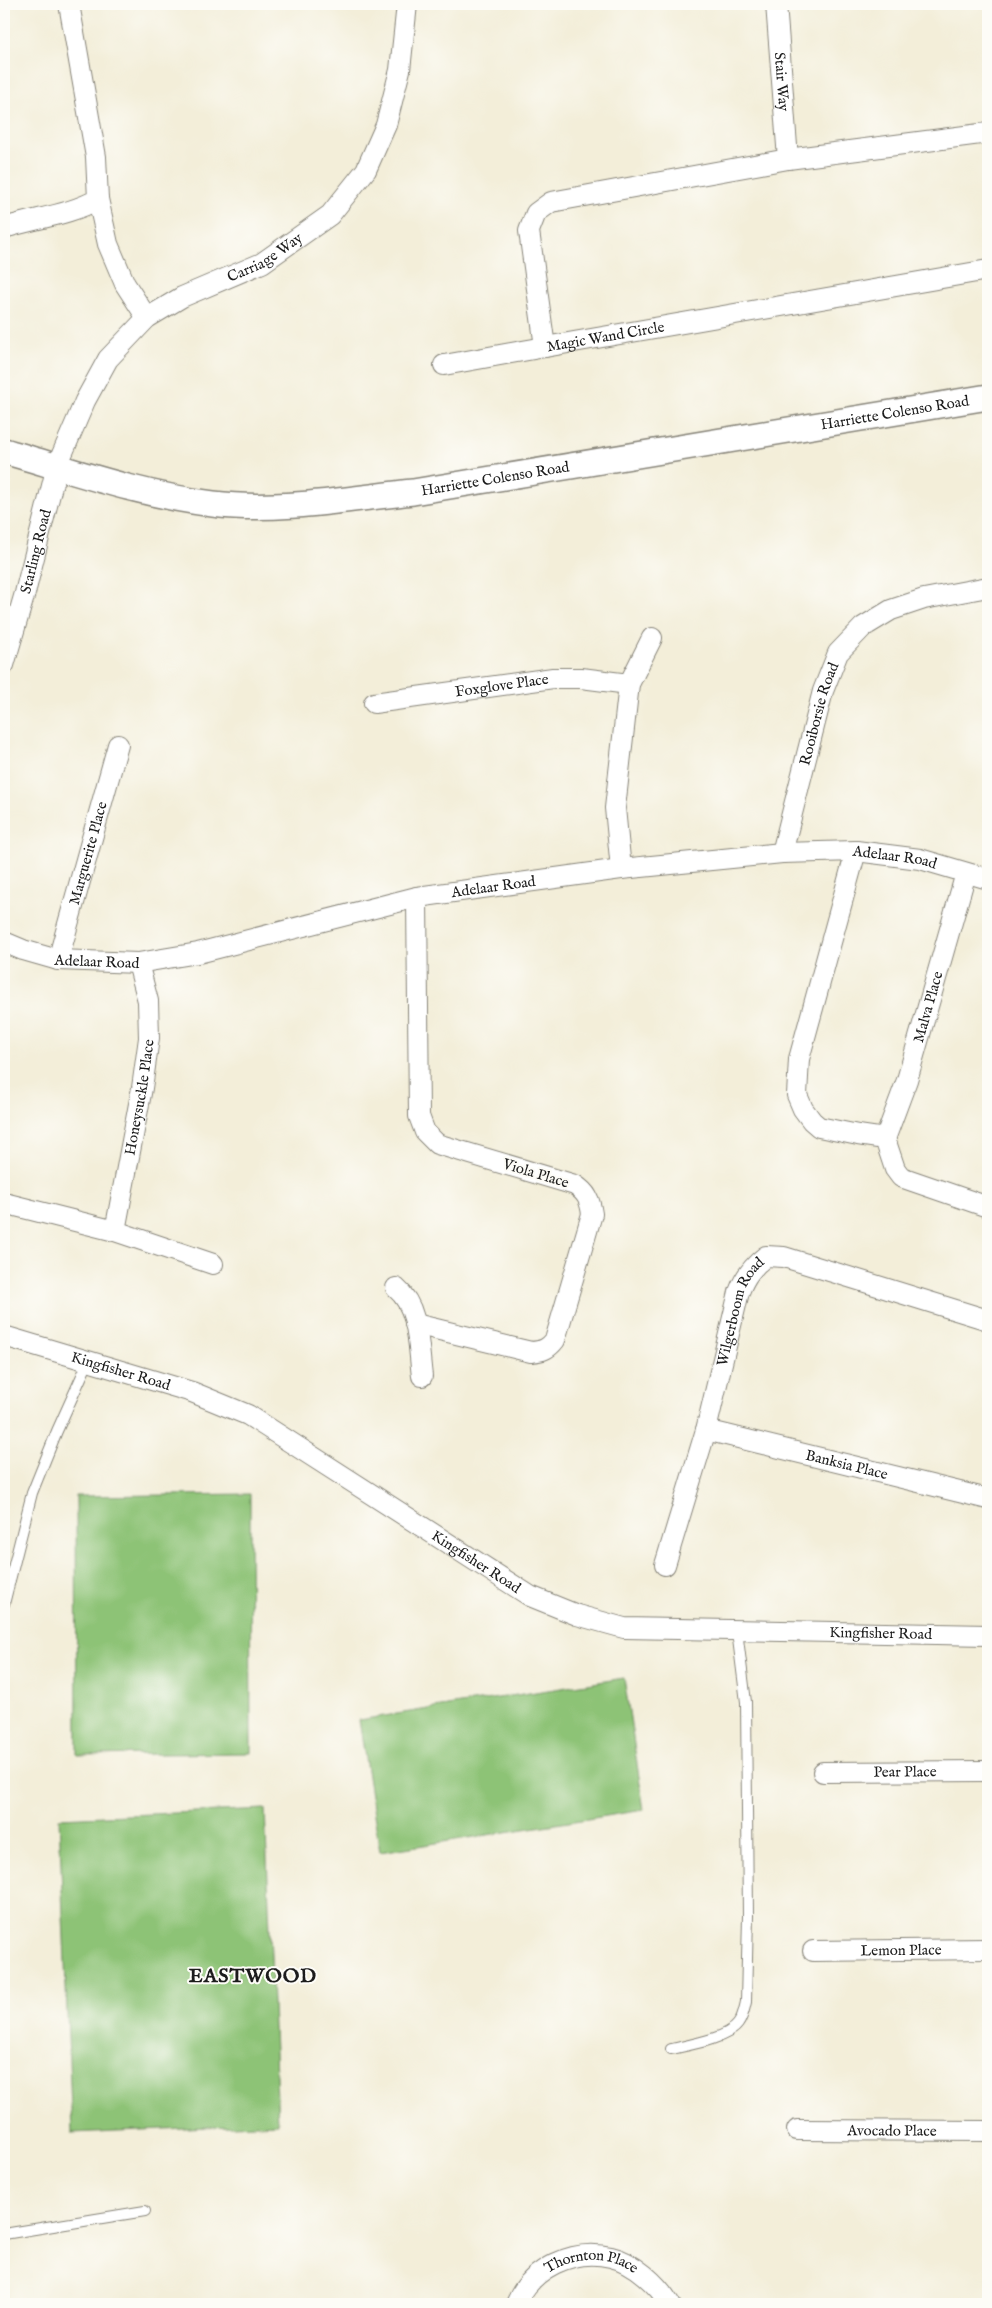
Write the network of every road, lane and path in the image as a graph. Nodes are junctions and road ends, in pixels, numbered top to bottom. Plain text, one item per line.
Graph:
1 (69, 4) edge
2 (407, 4) edge
3 (776, 4) edge
4 (988, 133) edge
5 (788, 159) junction
6 (98, 199) junction
7 (4, 228) edge
8 (988, 270) edge
9 (147, 318) junction
10 (545, 347) junction
11 (444, 365) dead end
12 (988, 397) edge
13 (4, 452) edge
14 (57, 466) junction
15 (988, 587) edge
16 (652, 638) dead end
17 (4, 665) edge
18 (629, 684) junction
19 (374, 703) dead end
20 (118, 745) dead end
21 (856, 850) junction
22 (782, 853) junction
23 (621, 870) junction
24 (966, 873) junction
25 (988, 879) edge
26 (418, 897) junction
27 (4, 942) edge
28 (58, 960) junction
29 (138, 963) junction
30 (884, 1139) junction
31 (4, 1203) edge
32 (988, 1207) edge
33 (115, 1231) junction
34 (213, 1264) dead end
35 (396, 1288) dead end
36 (988, 1320) edge
37 (415, 1324) junction
38 (4, 1336) edge
39 (88, 1360) junction
40 (422, 1376) dead end
41 (706, 1430) junction
42 (988, 1499) edge
43 (665, 1565) dead end
44 (4, 1604) edge
45 (737, 1631) junction
46 (988, 1635) edge
47 (988, 1771) edge
48 (823, 1772) dead end
49 (988, 1948) edge
50 (813, 1952) dead end
51 (670, 2049) dead end
52 (797, 2130) dead end
53 (988, 2131) edge
54 (146, 2211) dead end
55 (4, 2234) edge
56 (516, 2304) edge
57 (670, 2304) edge

1 - 6 street
2 - 9 street, Carriage Way
3 - 5 street, Stair Way
4 - 5 street, Magic Wand Circle
5 - 10 street, Magic Wand Circle
6 - 7 street
6 - 9 street
8 - 10 street, Magic Wand Circle
9 - 14 street, Carriage Way
10 - 11 street
12 - 14 street, Harriette Colenso Road
13 - 14 street, Harriette Colenso Road
14 - 17 street, Starling Road
15 - 22 street, Rooiborsie Road
16 - 18 street
18 - 19 street, Foxglove Place
18 - 23 street
20 - 28 street, Marguerite Place
21 - 22 street, Adelaar Road
21 - 24 street, Adelaar Road
21 - 30 street
22 - 23 street, Adelaar Road
23 - 26 street, Adelaar Road
24 - 25 street, Adelaar Road
24 - 30 street, Malva Place
26 - 29 street, Adelaar Road
26 - 37 street, Viola Place
27 - 28 street, Adelaar Road
28 - 29 street, Adelaar Road
29 - 33 street, Honeysuckle Place
30 - 32 street
31 - 33 street
33 - 34 street
35 - 37 street
36 - 41 street, Wilgerboom Road
37 - 40 street
38 - 39 street, Kingfisher Road
39 - 44 lane
39 - 45 street, Kingfisher Road
41 - 42 street, Banksia Place
41 - 43 street, Wilgerboom Road
45 - 46 street, Kingfisher Road
45 - 51 lane
47 - 48 street, Pear Place
49 - 50 street, Lemon Place
52 - 53 street, Avocado Place
54 - 55 lane
56 - 57 street, Thornton Place

